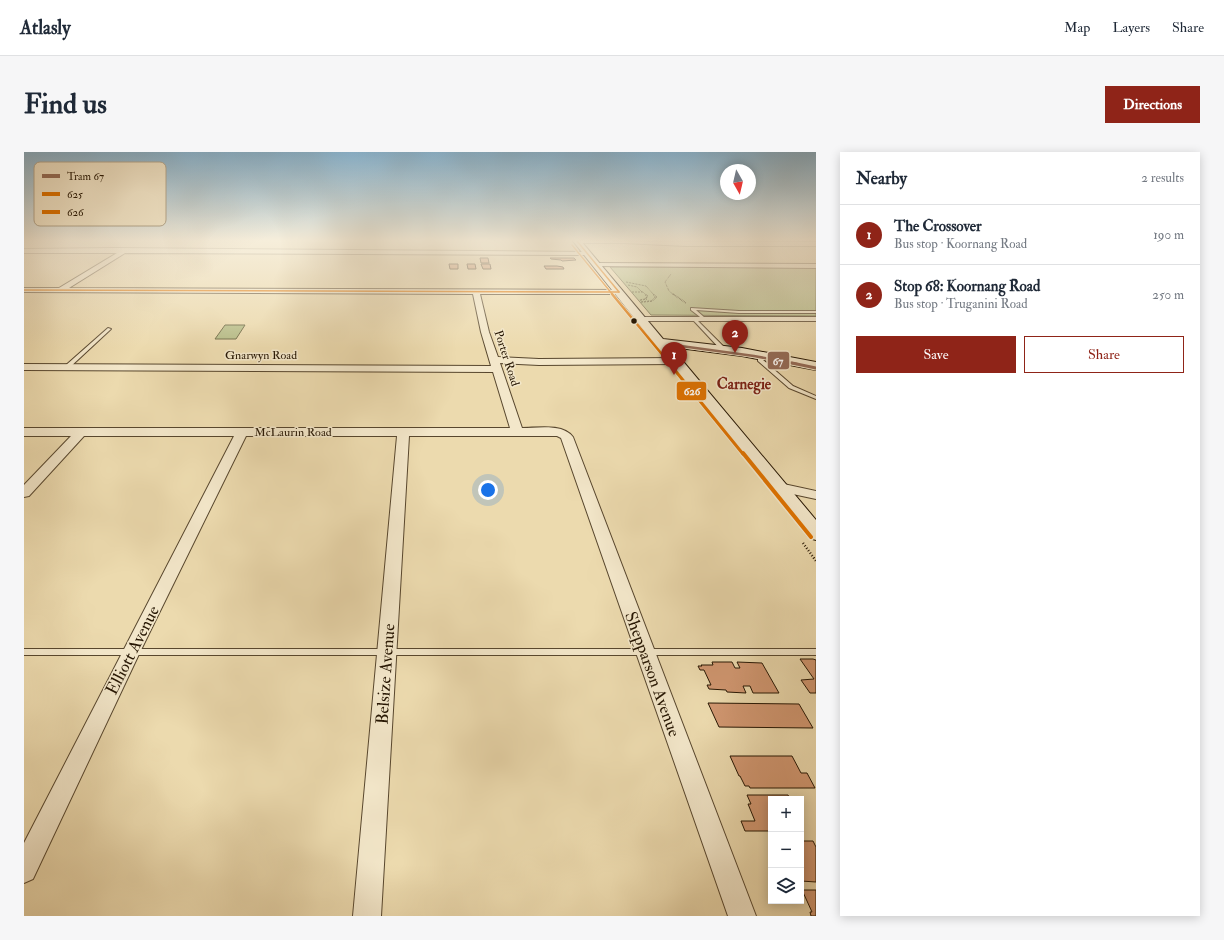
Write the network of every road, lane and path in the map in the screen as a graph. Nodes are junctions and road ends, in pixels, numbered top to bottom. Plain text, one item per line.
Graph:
1 (83, 277) edge
2 (610, 277) edge
3 (669, 277) edge
4 (637, 284) junction
5 (634, 285) junction
6 (621, 286) junction
7 (24, 290) edge
8 (61, 290) junction
9 (651, 291) junction
10 (476, 292) junction
11 (643, 292) junction
12 (654, 293) junction
13 (633, 296) dead end
14 (638, 302) junction
15 (692, 308) junction
16 (816, 312) edge
17 (648, 319) junction
18 (694, 319) junction
19 (704, 319) junction
20 (816, 319) edge
21 (109, 329) dead end
22 (663, 344) junction
23 (724, 350) junction
24 (760, 360) junction
25 (676, 361) junction
26 (496, 365) junction
27 (24, 367) edge
28 (68, 367) junction
29 (816, 368) edge
30 (816, 398) edge
31 (24, 432) edge
32 (80, 432) junction
33 (242, 432) junction
34 (403, 432) junction
35 (517, 432) junction
36 (562, 433) joint
37 (29, 482) edge
38 (779, 487) junction
39 (24, 493) edge
40 (816, 496) edge
41 (792, 503) junction
42 (816, 533) edge
43 (24, 652) edge
44 (131, 652) junction
45 (386, 652) junction
46 (816, 652) edge
47 (645, 653) junction
48 (24, 870) edge
49 (368, 916) edge
50 (742, 916) edge

1 - 8 street
2 - 6 street
3 - 15 path
4 - 5 path
4 - 6 path
4 - 9 path
5 - 6 path
5 - 11 path
6 - 10 street
6 - 17 street
7 - 8 street
8 - 10 street
9 - 11 path
9 - 12 path
10 - 26 street, Porter Road
11 - 12 path
11 - 13 path
11 - 14 path
12 - 14 path
14 - 17 path
15 - 16 lane
15 - 19 lane
17 - 18 street
17 - 22 street
18 - 19 street
18 - 23 lane
19 - 20 street
21 - 28 lane
22 - 23 street
22 - 24 street
22 - 25 street
23 - 29 street
24 - 29 street
24 - 30 lane
25 - 26 street, Gnarwyn Road
25 - 38 street
26 - 28 street, Gnarwyn Road
26 - 35 street, Porter Road
27 - 28 street, Gnarwyn Road
31 - 32 street, McLaurin Road
32 - 33 street, McLaurin Road
32 - 37 street
33 - 34 street, McLaurin Road
33 - 44 street, Elliott Avenue
34 - 35 street, McLaurin Road
34 - 45 street, Belsize Avenue
35 - 36 street, McLaurin Road
36 - 47 street, Shepparson Avenue
37 - 39 street
38 - 40 street
38 - 41 street
40 - 41 street
41 - 42 street
43 - 44 lane
44 - 45 lane
44 - 48 street, Elliott Avenue
45 - 47 lane
45 - 49 street, Belsize Avenue
46 - 47 lane
47 - 50 street, Shepparson Avenue

